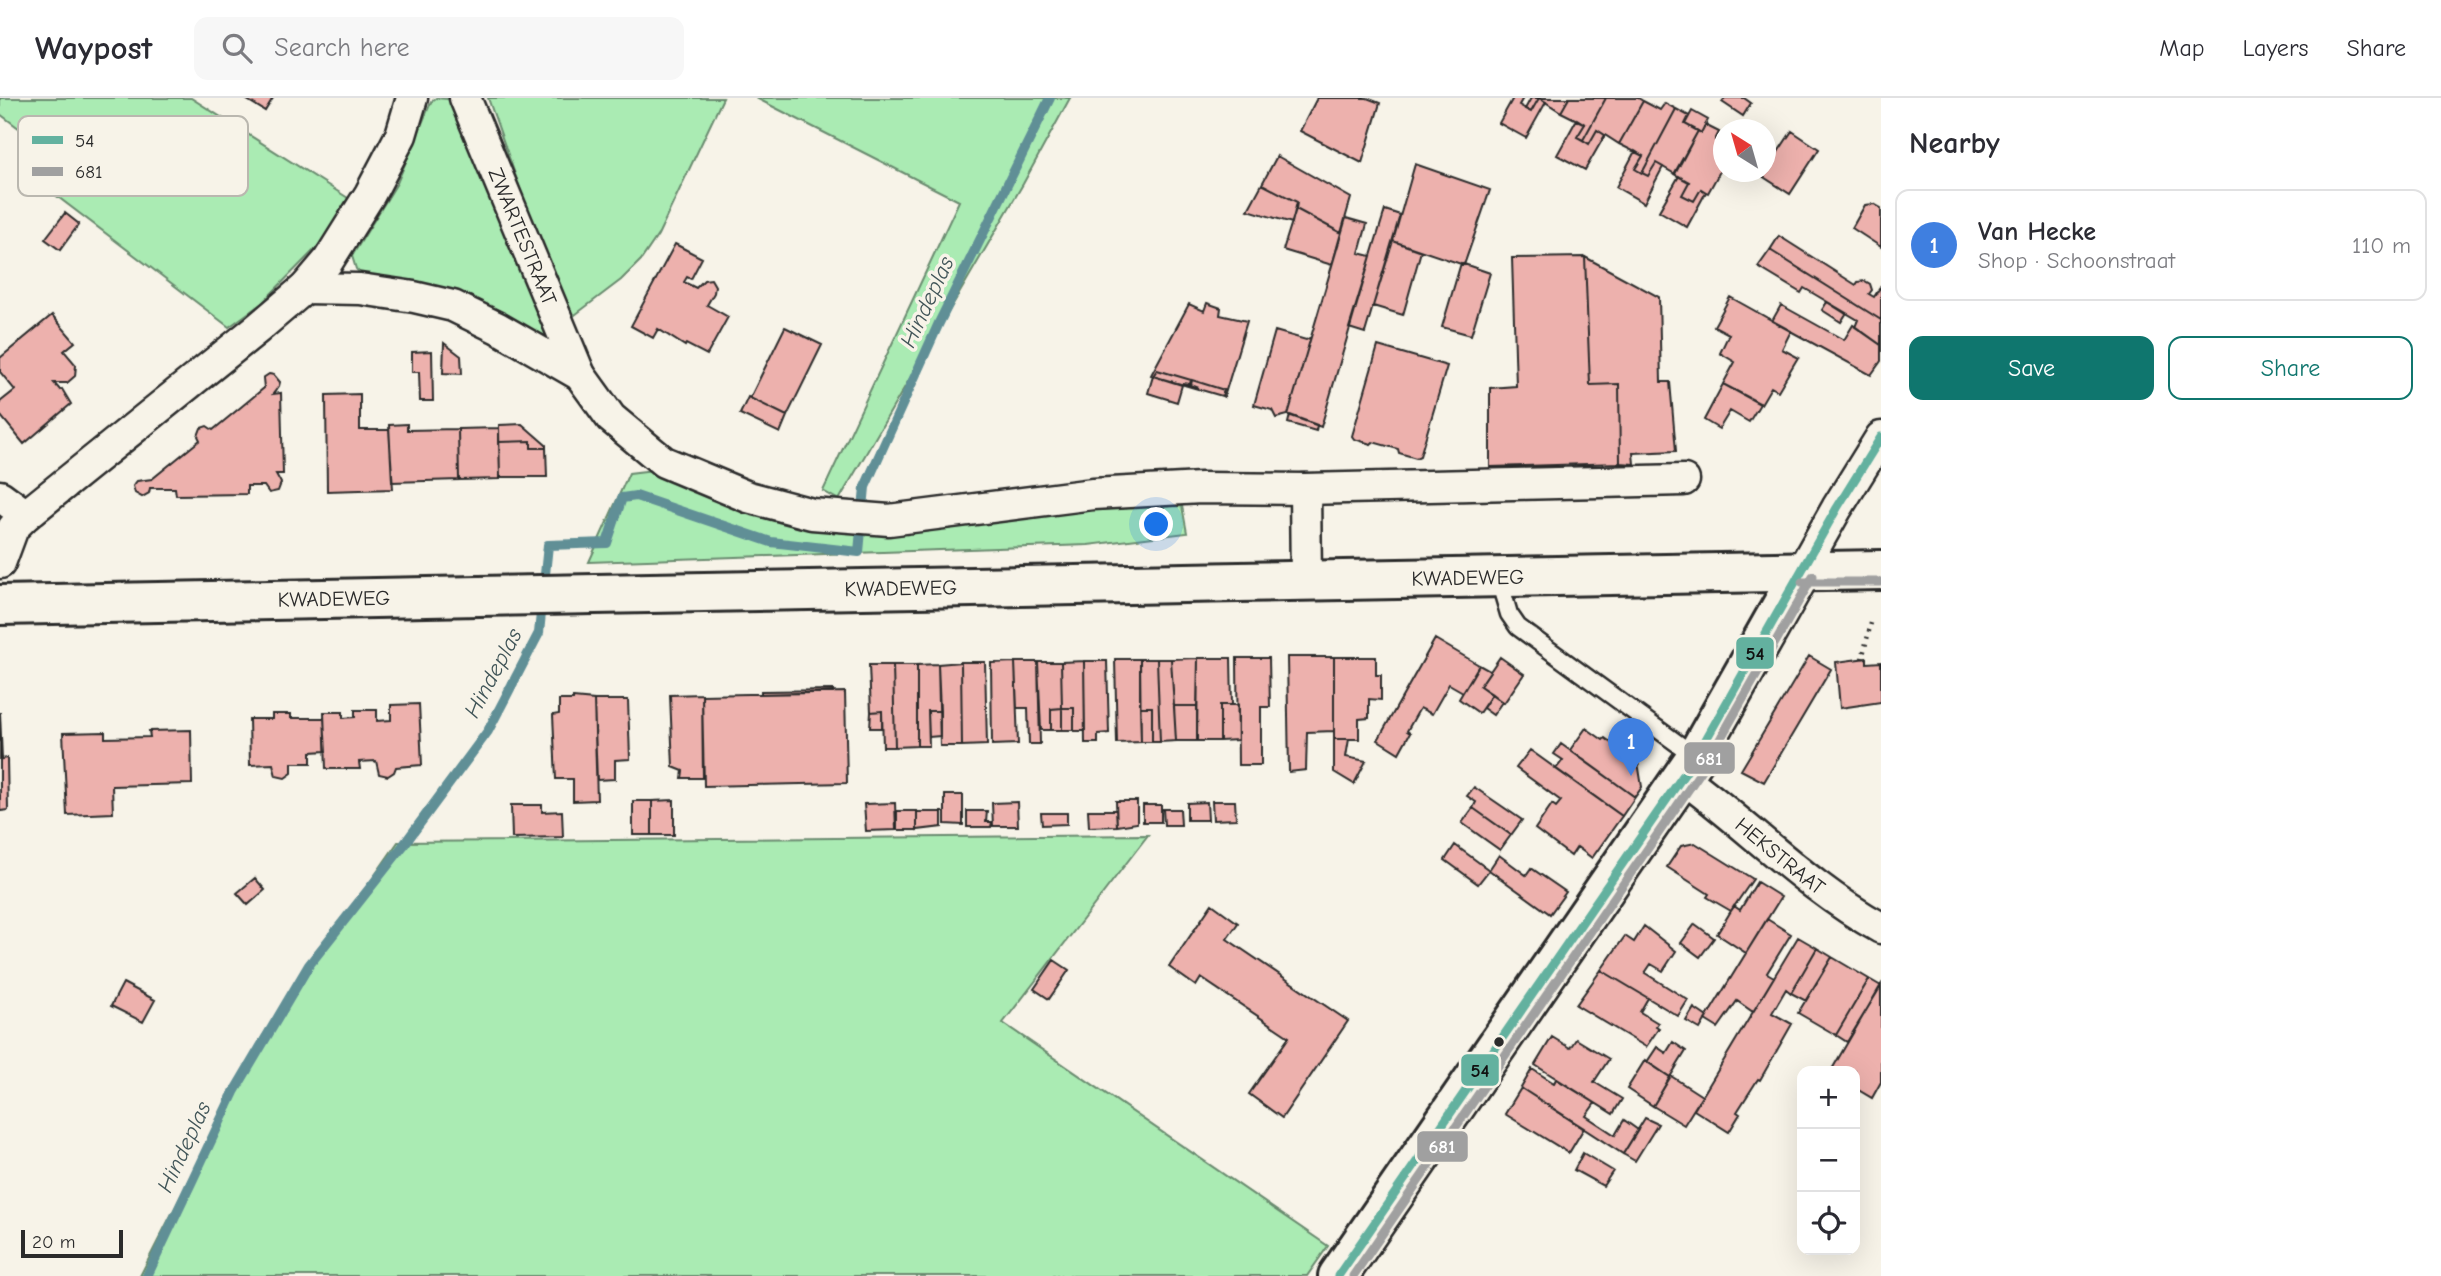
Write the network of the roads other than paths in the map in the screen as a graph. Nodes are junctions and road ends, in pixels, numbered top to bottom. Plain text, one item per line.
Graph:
1 (412, 98) edge
2 (465, 98) edge
3 (304, 288) junction
4 (580, 374) junction
5 (1880, 443) edge
6 (1684, 481) dead end
7 (1304, 489) junction
8 (0, 496) edge
9 (26, 515) junction
10 (0, 563) edge
11 (1802, 570) junction
12 (1881, 570) edge
13 (1498, 577) junction
14 (1306, 581) junction
15 (0, 585) edge
16 (0, 605) edge
17 (1689, 767) junction
18 (1881, 928) edge
19 (1338, 1276) edge

1 - 3 street
2 - 4 street, ZWARTESTRAAT
3 - 4 street
3 - 9 street
4 - 7 street
5 - 11 street
6 - 7 street
7 - 14 street
8 - 9 street
9 - 10 street
11 - 12 main road, KWADEWEG
11 - 13 main road, KWADEWEG
11 - 17 main road
13 - 14 main road, KWADEWEG
13 - 17 lane
14 - 16 main road, KWADEWEG
15 - 16 street, KWADEWEG
17 - 18 street, HEKSTRAAT
17 - 19 main road

